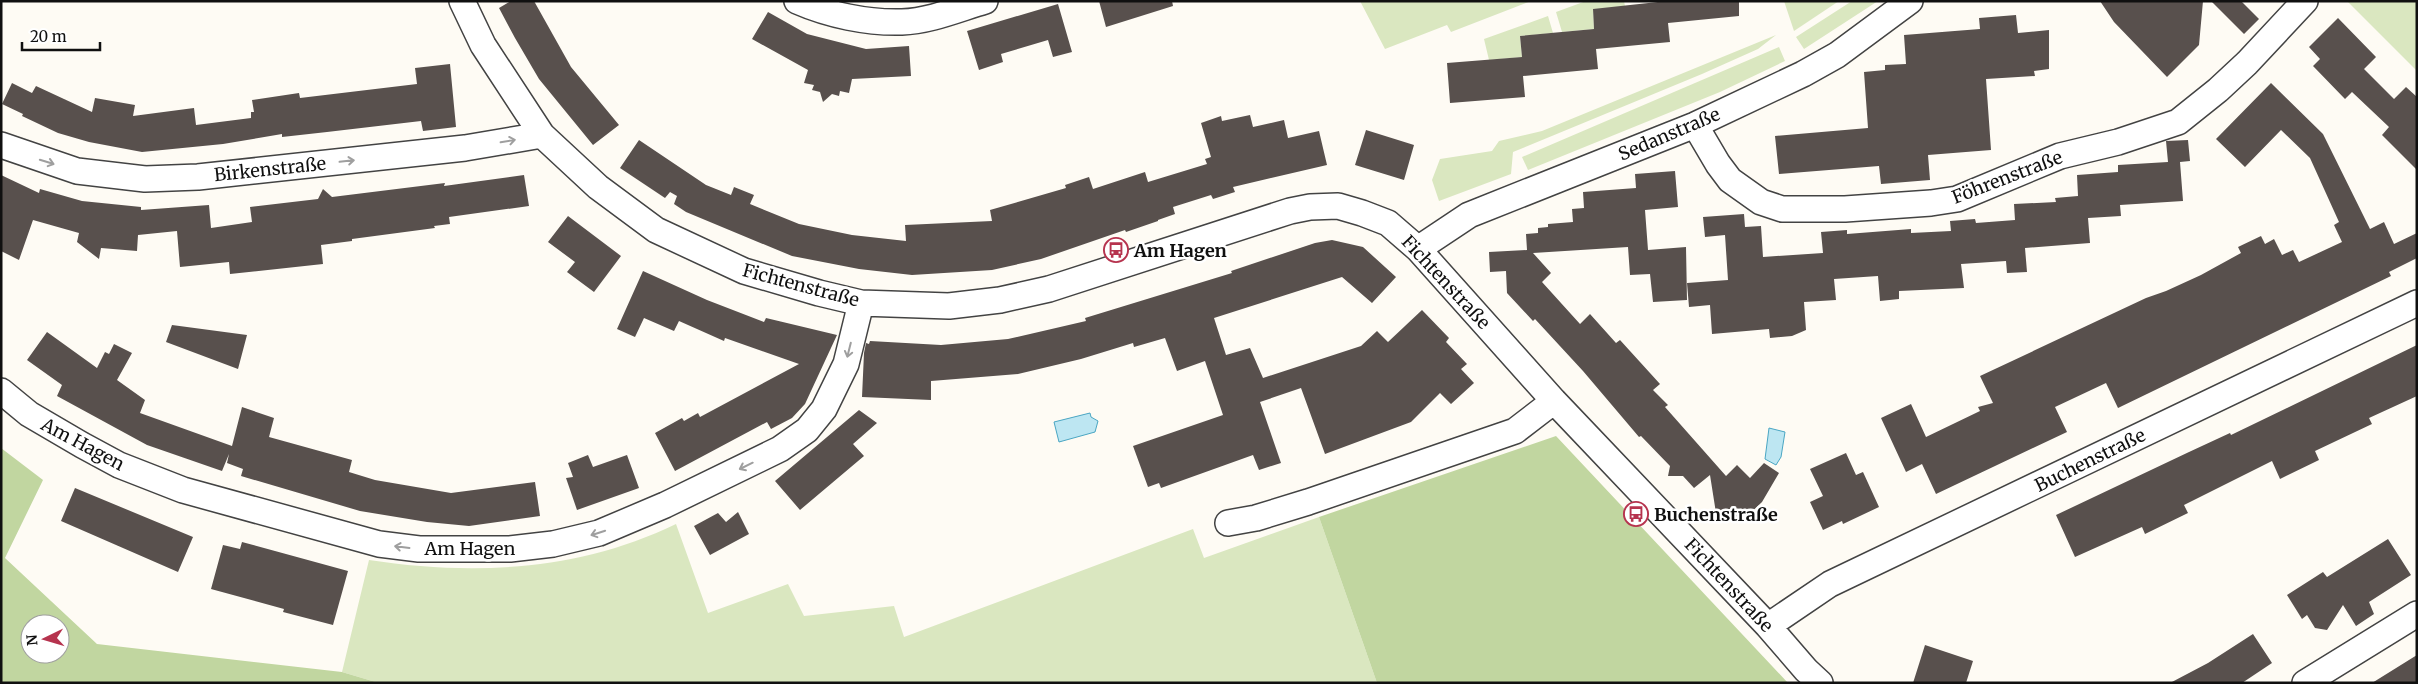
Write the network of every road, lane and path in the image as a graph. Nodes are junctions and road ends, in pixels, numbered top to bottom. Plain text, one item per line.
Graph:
1 (462, 1) edge
2 (797, 1) edge
3 (985, 1) edge
4 (1910, 1) edge
5 (2305, 1) edge
6 (1695, 125) junction
7 (542, 135) junction
8 (1, 145) edge
9 (1418, 248) junction
10 (861, 303) junction
11 (2417, 303) edge
12 (1, 391) edge
13 (1554, 401) junction
14 (1228, 523) dead end
15 (2417, 614) edge
16 (1768, 626) junction
17 (1820, 683) edge
18 (2305, 683) edge

1 - 7 street, Fichtenstraße
2 - 3 street
4 - 6 street, Sedanstraße
5 - 6 street, Föhrenstraße
6 - 9 street, Sedanstraße
8 -> 7 street, Birkenstraße
7 - 10 street, Fichtenstraße
9 - 10 street, Fichtenstraße
9 - 13 street, Fichtenstraße
10 -> 12 street, Am Hagen
11 - 16 street, Buchenstraße
13 - 14 street
13 - 16 street, Fichtenstraße
15 - 18 street
16 - 17 street, Fichtenstraße

